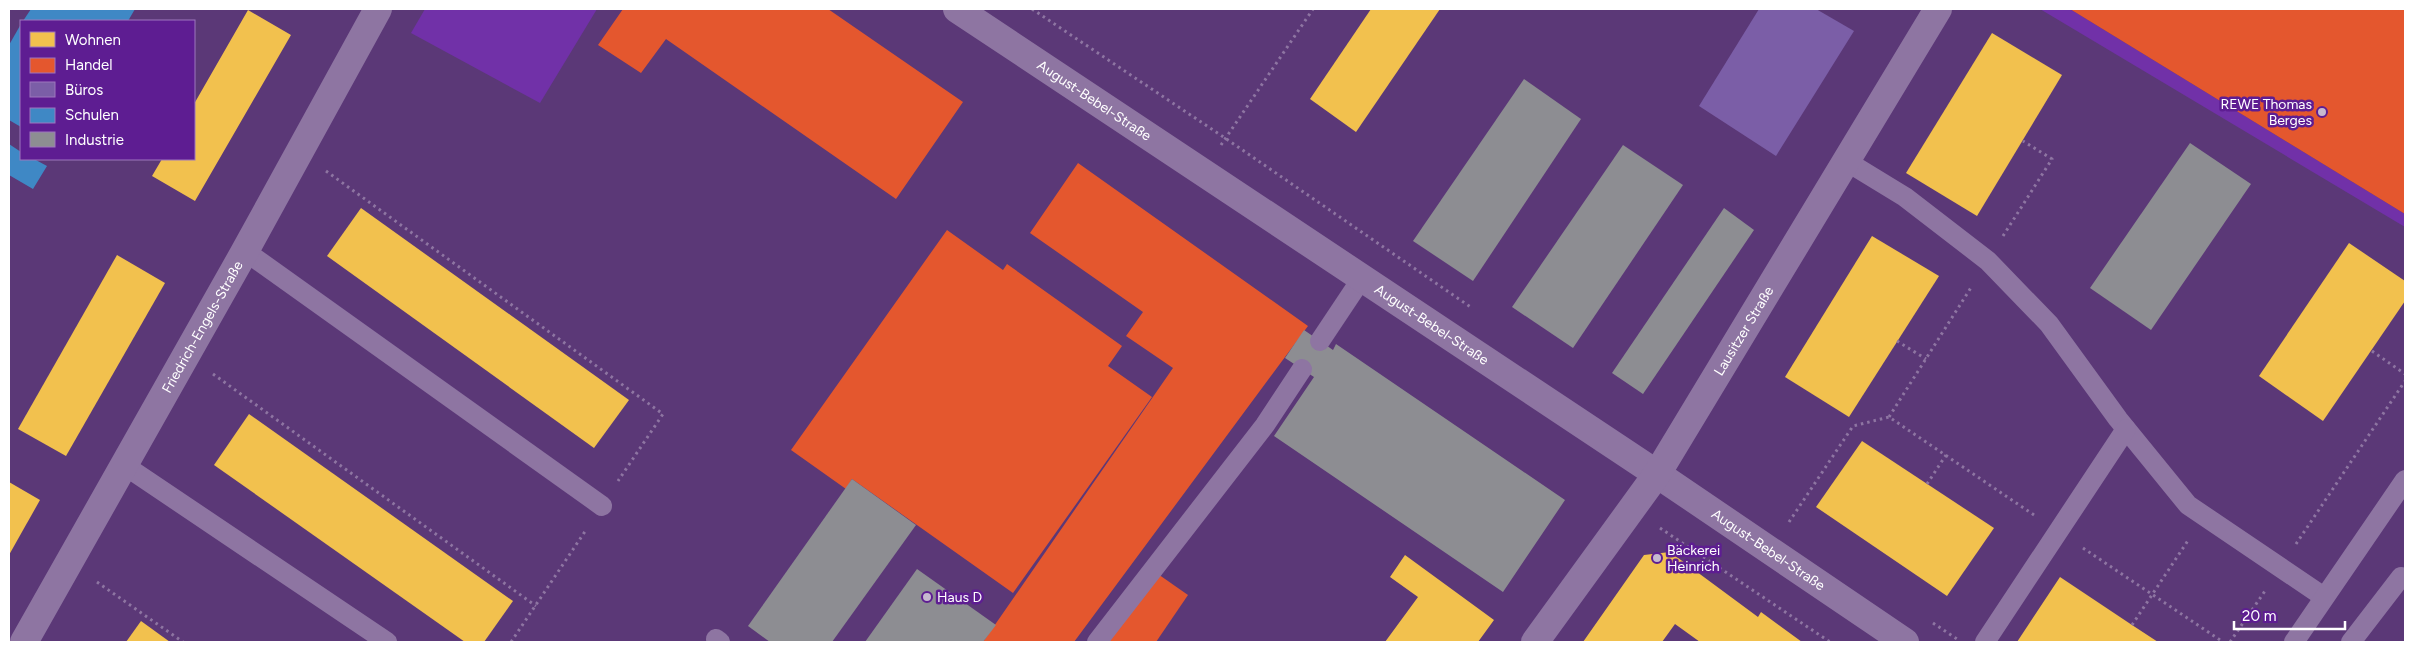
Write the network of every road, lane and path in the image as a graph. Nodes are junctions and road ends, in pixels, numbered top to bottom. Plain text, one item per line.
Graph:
1 (378, 9) edge
2 (957, 9) edge
3 (1032, 9) edge
4 (1313, 9) edge
5 (1938, 9) edge
6 (1225, 138) junction
7 (299, 151) junction
8 (1846, 161) junction
9 (1203, 170) junction
10 (245, 251) junction
11 (1362, 278) junction
12 (1480, 314) dead end
13 (1320, 341) dead end
14 (1897, 342) dead end
15 (2372, 351) dead end
16 (186, 355) junction
17 (1926, 359) dead end
18 (1302, 369) dead end
19 (2405, 374) edge
20 (2405, 381) edge
21 (663, 414) dead end
22 (2126, 430) junction
23 (1946, 455) junction
24 (124, 465) junction
25 (1657, 474) junction
26 (2405, 480) edge
27 (1927, 484) dead end
28 (602, 506) dead end
29 (2205, 516) junction
30 (1652, 522) dead end
31 (1788, 524) dead end
32 (2058, 531) junction
33 (70, 563) junction
34 (2280, 568) junction
35 (2404, 576) edge
36 (2152, 595) junction
37 (2324, 597) junction
38 (536, 606) dead end
39 (2132, 625) dead end
40 (24, 642) edge
41 (183, 642) edge
42 (387, 642) edge
43 (1097, 642) edge
44 (1535, 642) edge
45 (1830, 642) edge
46 (1905, 642) edge
47 (1984, 642) edge
48 (2223, 642) edge
49 (2230, 642) edge
50 (2294, 642) edge
51 (2351, 642) edge

1 - 7 street, Friedrich-Engels-Straße
2 - 9 street, August-Bebel-Straße
3 - 6 path
4 - 6 path
5 - 8 street, Lausitzer Straße
6 - 9 path
6 - 12 path
7 - 10 street, Friedrich-Engels-Straße
7 - 21 path
8 - 22 lane
8 - 25 street, Lausitzer Straße
9 - 11 street, August-Bebel-Straße
10 - 16 street, Friedrich-Engels-Straße
10 - 28 lane
11 - 13 lane
11 - 25 street, August-Bebel-Straße
14 - 17 path
15 - 19 path
16 - 24 street, Friedrich-Engels-Straße
16 - 38 path
18 - 43 lane
20 - 34 path
22 - 29 lane
22 - 32 lane
23 - 27 path
23 - 31 path
23 - 32 path
24 - 33 street, Friedrich-Engels-Straße
24 - 42 lane
25 - 44 street, Lausitzer Straße
25 - 46 street, August-Bebel-Straße
26 - 37 lane
29 - 34 lane
29 - 36 path
30 - 45 path
32 - 36 path
32 - 47 lane
33 - 40 street, Friedrich-Engels-Straße
33 - 41 path
34 - 37 lane
34 - 49 path
35 - 51 lane
36 - 39 path
36 - 48 path
37 - 50 lane

